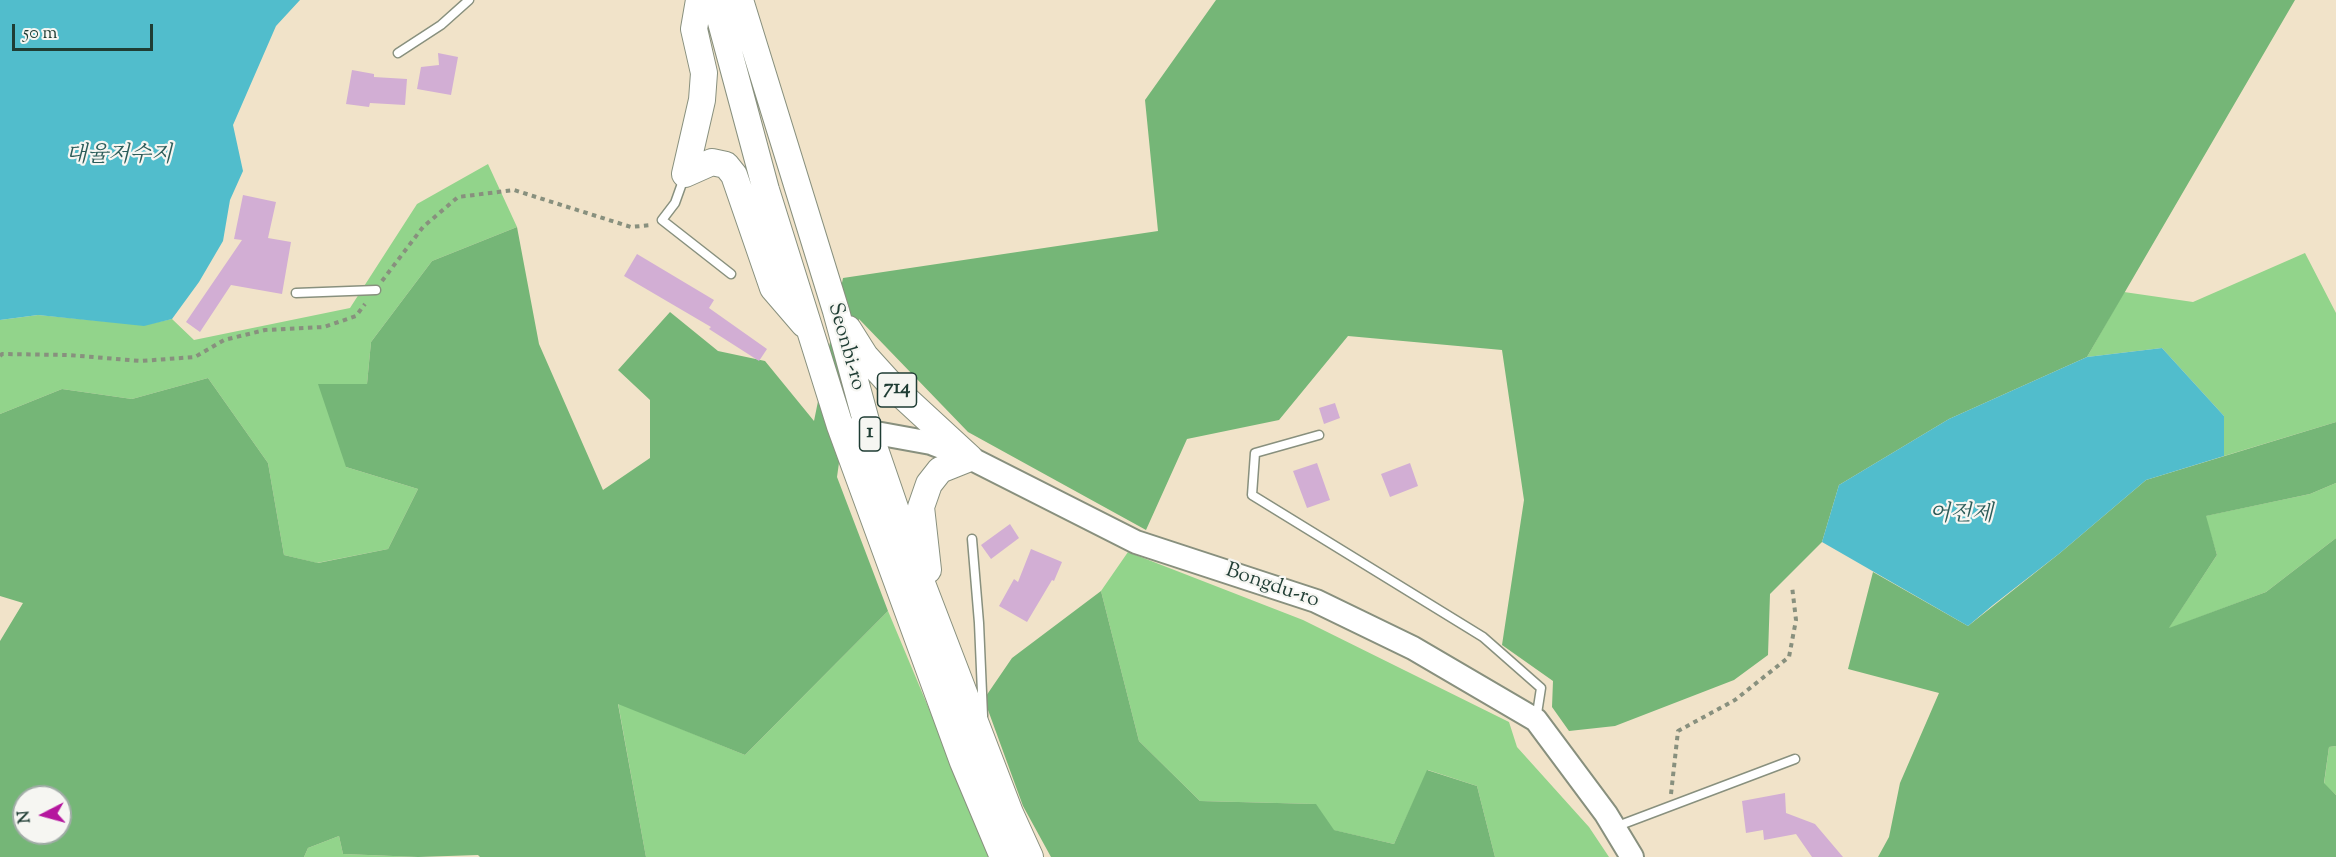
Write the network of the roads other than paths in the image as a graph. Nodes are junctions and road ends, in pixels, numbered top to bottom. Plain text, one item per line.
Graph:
1 (469, 0) edge
2 (699, 0) edge
3 (715, 0) edge
4 (740, 0) edge
5 (398, 53) dead end
6 (685, 174) junction
7 (731, 274) dead end
8 (376, 290) dead end
9 (296, 293) dead end
10 (836, 311) junction
11 (810, 330) junction
12 (840, 426) junction
13 (869, 432) junction
14 (1319, 435) dead end
15 (970, 458) junction
16 (972, 539) dead end
17 (936, 621) junction
18 (1536, 720) junction
19 (984, 744) junction
20 (1795, 759) dead end
21 (1614, 827) junction
22 (1004, 857) edge
23 (1030, 857) edge
24 (1632, 857) edge

1 - 5 lane
2 - 6 main road
3 - 11 main road, Seonbi-ro / 1
4 - 10 main road, Seonbi-ro / 1
6 - 7 lane
6 - 11 main road
8 - 9 lane
10 - 13 main road, Seonbi-ro / 1
10 - 15 main road, 714
11 - 12 main road, Seonbi-ro / 1
12 - 13 main road, Bongdu-ro
12 - 22 main road, Seonbi-ro / 1
13 - 15 main road, Bongdu-ro
13 - 17 main road, Seonbi-ro / 1
14 - 18 lane
15 - 17 main road
15 - 18 main road, Bongdu-ro
16 - 19 lane
17 - 19 main road, Seonbi-ro / 1
18 - 21 main road, Bongdu-ro
19 - 23 main road, Seonbi-ro / 1
20 - 21 lane
21 - 24 main road, Bongdu-ro

